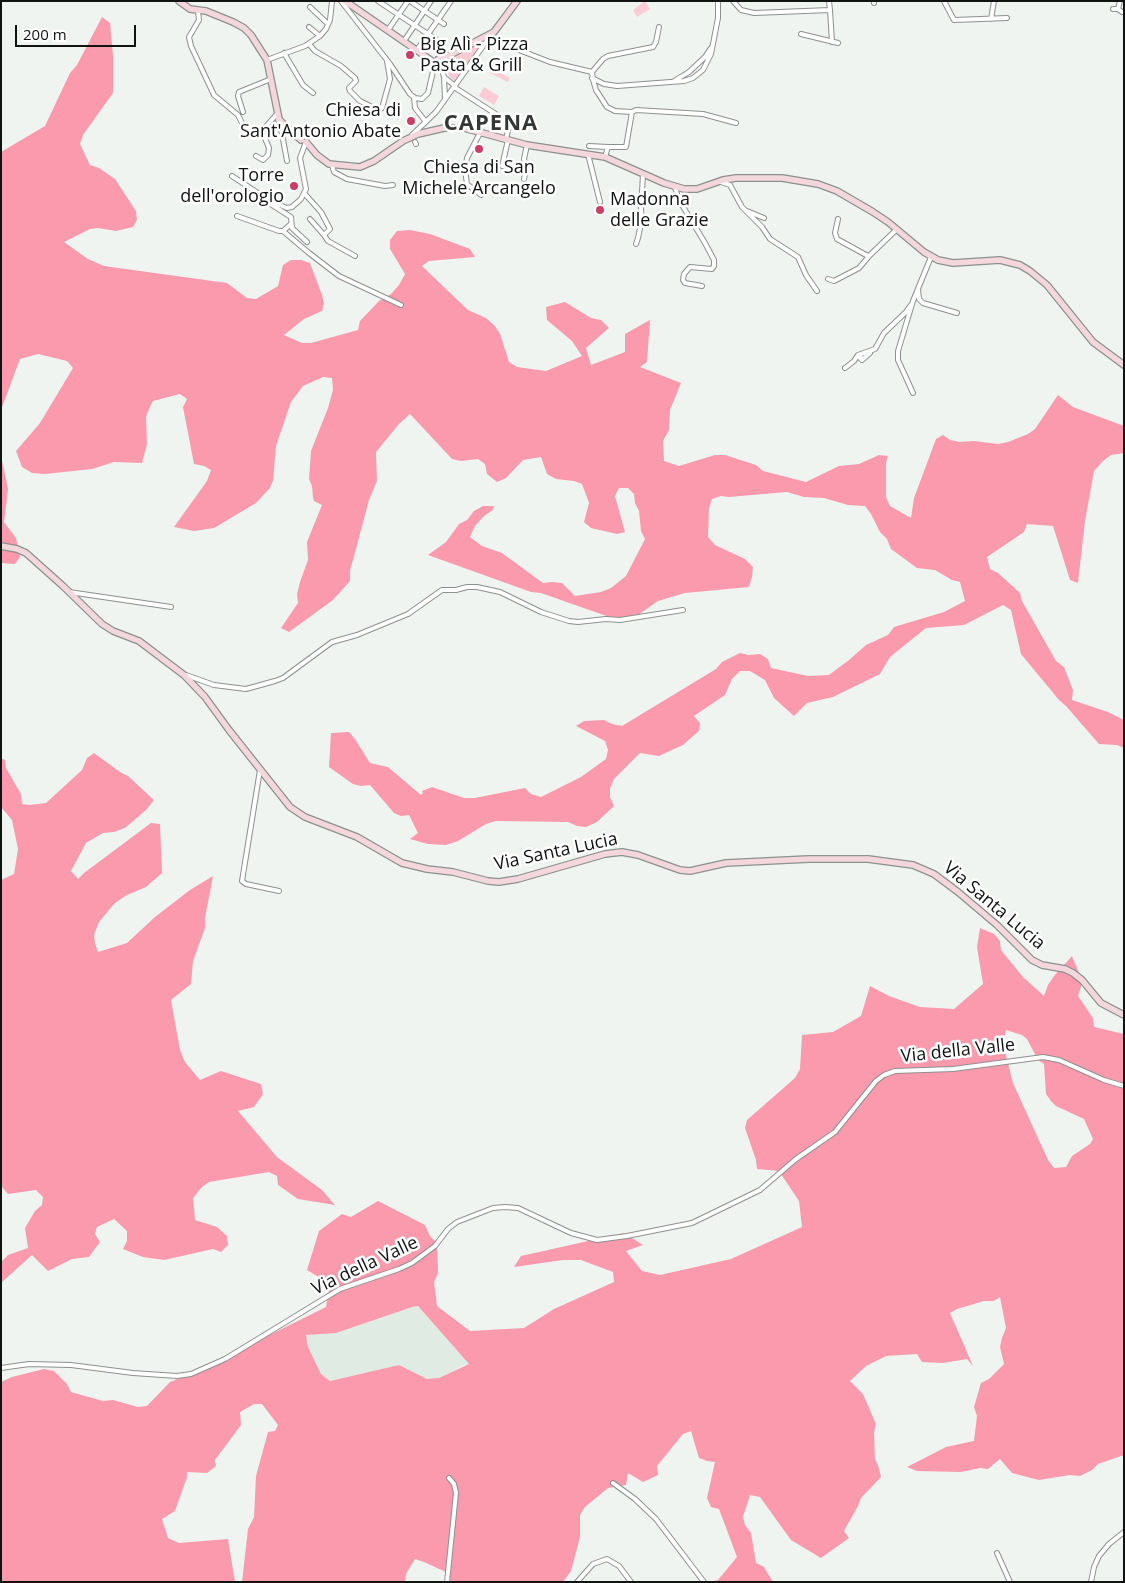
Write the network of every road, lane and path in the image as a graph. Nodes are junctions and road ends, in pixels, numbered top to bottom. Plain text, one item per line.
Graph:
1 (179, 1) edge
2 (332, 1) edge
3 (341, 1) edge
4 (345, 1) edge
5 (378, 1) edge
6 (409, 1) edge
7 (431, 1) edge
8 (451, 1) edge
9 (517, 1) edge
10 (718, 1) edge
11 (733, 1) edge
12 (830, 1) edge
13 (944, 1) edge
14 (994, 1) edge
15 (1120, 1) edge
16 (310, 7) dead end
17 (1113, 9) dead end
18 (1118, 9) junction
19 (830, 10) junction
20 (198, 11) junction
21 (424, 11) junction
22 (1122, 12) dead end
23 (399, 15) junction
24 (1007, 18) dead end
25 (991, 19) junction
26 (438, 20) junction
27 (328, 24) junction
28 (444, 24) dead end
29 (415, 26) junction
30 (309, 27) dead end
31 (659, 27) dead end
32 (388, 30) junction
33 (492, 34) junction
34 (801, 34) dead end
35 (428, 35) junction
36 (320, 36) junction
37 (437, 40) dead end
38 (404, 41) junction
39 (832, 42) junction
40 (310, 44) junction
41 (838, 44) dead end
42 (713, 45) junction
43 (417, 50) junction
44 (284, 53) junction
45 (427, 57) junction
46 (442, 58) junction
47 (386, 59) junction
48 (267, 60) junction
49 (438, 64) junction
50 (592, 72) junction
51 (444, 76) junction
52 (592, 78) junction
53 (271, 79) junction
54 (672, 82) junction
55 (454, 86) junction
56 (444, 89) junction
57 (450, 92) junction
58 (313, 93) dead end
59 (414, 97) junction
60 (445, 99) junction
61 (242, 112) dead end
62 (632, 112) junction
63 (277, 115) junction
64 (427, 122) junction
65 (736, 123) dead end
66 (245, 129) dead end
67 (432, 130) junction
68 (481, 131) junction
69 (414, 139) junction
70 (507, 140) junction
71 (305, 142) junction
72 (527, 144) junction
73 (589, 146) dead end
74 (608, 147) junction
75 (588, 154) junction
76 (256, 156) dead end
77 (605, 157) junction
78 (287, 160) dead end
79 (332, 165) junction
80 (511, 168) dead end
81 (643, 174) junction
82 (232, 176) dead end
83 (524, 179) dead end
84 (718, 182) junction
85 (393, 184) dead end
86 (675, 187) junction
87 (304, 193) junction
88 (481, 195) dead end
89 (270, 201) junction
90 (600, 202) dead end
91 (742, 208) junction
92 (237, 216) dead end
93 (764, 218) dead end
94 (310, 219) dead end
95 (838, 219) dead end
96 (291, 224) junction
97 (896, 229) junction
98 (283, 231) junction
99 (324, 235) junction
100 (307, 242) dead end
101 (636, 244) dead end
102 (355, 256) dead end
103 (868, 256) junction
104 (931, 257) junction
105 (828, 279) dead end
106 (702, 286) dead end
107 (918, 288) junction
108 (817, 291) dead end
109 (913, 301) junction
110 (401, 305) dead end
111 (957, 313) dead end
112 (1124, 365) edge
113 (845, 368) dead end
114 (913, 393) dead end
115 (1, 546) edge
116 (69, 592) junction
117 (171, 607) dead end
118 (683, 610) dead end
119 (184, 675) junction
120 (261, 768) junction
121 (279, 892) dead end
122 (1124, 1015) edge
123 (1124, 1086) edge
124 (1, 1368) edge
125 (449, 1478) dead end
126 (613, 1483) dead end
127 (1124, 1532) edge
128 (997, 1553) dead end
129 (447, 1582) edge
130 (577, 1582) edge
131 (631, 1582) edge
132 (704, 1582) edge
133 (1010, 1582) edge
134 (1091, 1582) edge

1 - 20 main road
2 - 27 street
3 - 47 street
4 - 32 main road
5 - 23 street
6 - 21 street
6 - 23 street
7 - 21 street
8 - 26 street
9 - 33 main road
10 - 42 street
11 - 19 street
12 - 19 street
13 - 25 street
14 - 25 street
15 - 18 street
16 - 27 street
17 - 18 street
18 - 22 street
19 - 39 street
20 - 48 main road
20 - 66 street
21 - 26 street
21 - 29 street
23 - 29 street
23 - 32 street
24 - 25 street
26 - 28 street
26 - 35 street
27 - 36 street
29 - 35 street
29 - 38 street
30 - 36 street
31 - 50 street
32 - 38 main road
33 - 46 main road
33 - 50 street
33 - 55 street
34 - 39 street
35 - 37 street
35 - 43 street
36 - 40 street
38 - 43 main road
39 - 41 street
40 - 44 street
40 - 47 street
42 - 54 street
42 - 54 street
43 - 45 main road
44 - 48 street
44 - 58 street
45 - 46 main road
45 - 49 main road
46 - 49 main road
47 - 59 street
48 - 53 main road
49 - 51 street
49 - 59 street
50 - 52 street
51 - 55 street
51 - 56 street
52 - 54 street
52 - 62 street
53 - 61 street
53 - 63 main road
55 - 57 street
55 - 70 street
56 - 57 street
56 - 60 street
57 - 60 street
59 - 64 street
60 - 64 street
62 - 65 street
62 - 74 street
63 - 71 main road
63 - 76 street
63 - 78 street
64 - 67 street
64 - 69 street
67 - 68 main road
67 - 69 main road
68 - 70 main road
68 - 88 street
69 - 79 main road
70 - 72 main road
70 - 80 street
71 - 79 main road
71 - 87 street
72 - 75 main road
72 - 83 street
73 - 74 street
74 - 77 street
75 - 77 main road
75 - 90 street
77 - 81 main road
79 - 85 street
81 - 86 main road
81 - 101 street
82 - 89 street
84 - 86 main road
84 - 91 street
84 - 97 main road
86 - 106 street
87 - 89 street
87 - 99 street
89 - 96 street
91 - 93 street
91 - 108 street
92 - 98 street
94 - 99 street
95 - 103 street
96 - 98 street
96 - 100 street
97 - 103 street
97 - 104 main road
98 - 110 street
99 - 102 street
103 - 105 street
104 - 107 street
104 - 112 main road
107 - 109 street
107 - 111 street
109 - 113 street
109 - 114 street
115 - 116 main road, Via Santa Lucia
116 - 117 street
116 - 119 main road, Via Santa Lucia
118 - 119 street
119 - 120 main road, Via Santa Lucia
120 - 121 street
120 - 122 main road, Via Santa Lucia
123 - 124 street, Via della Valle
125 - 129 street
126 - 132 street
127 - 134 street
128 - 133 street
130 - 131 street

